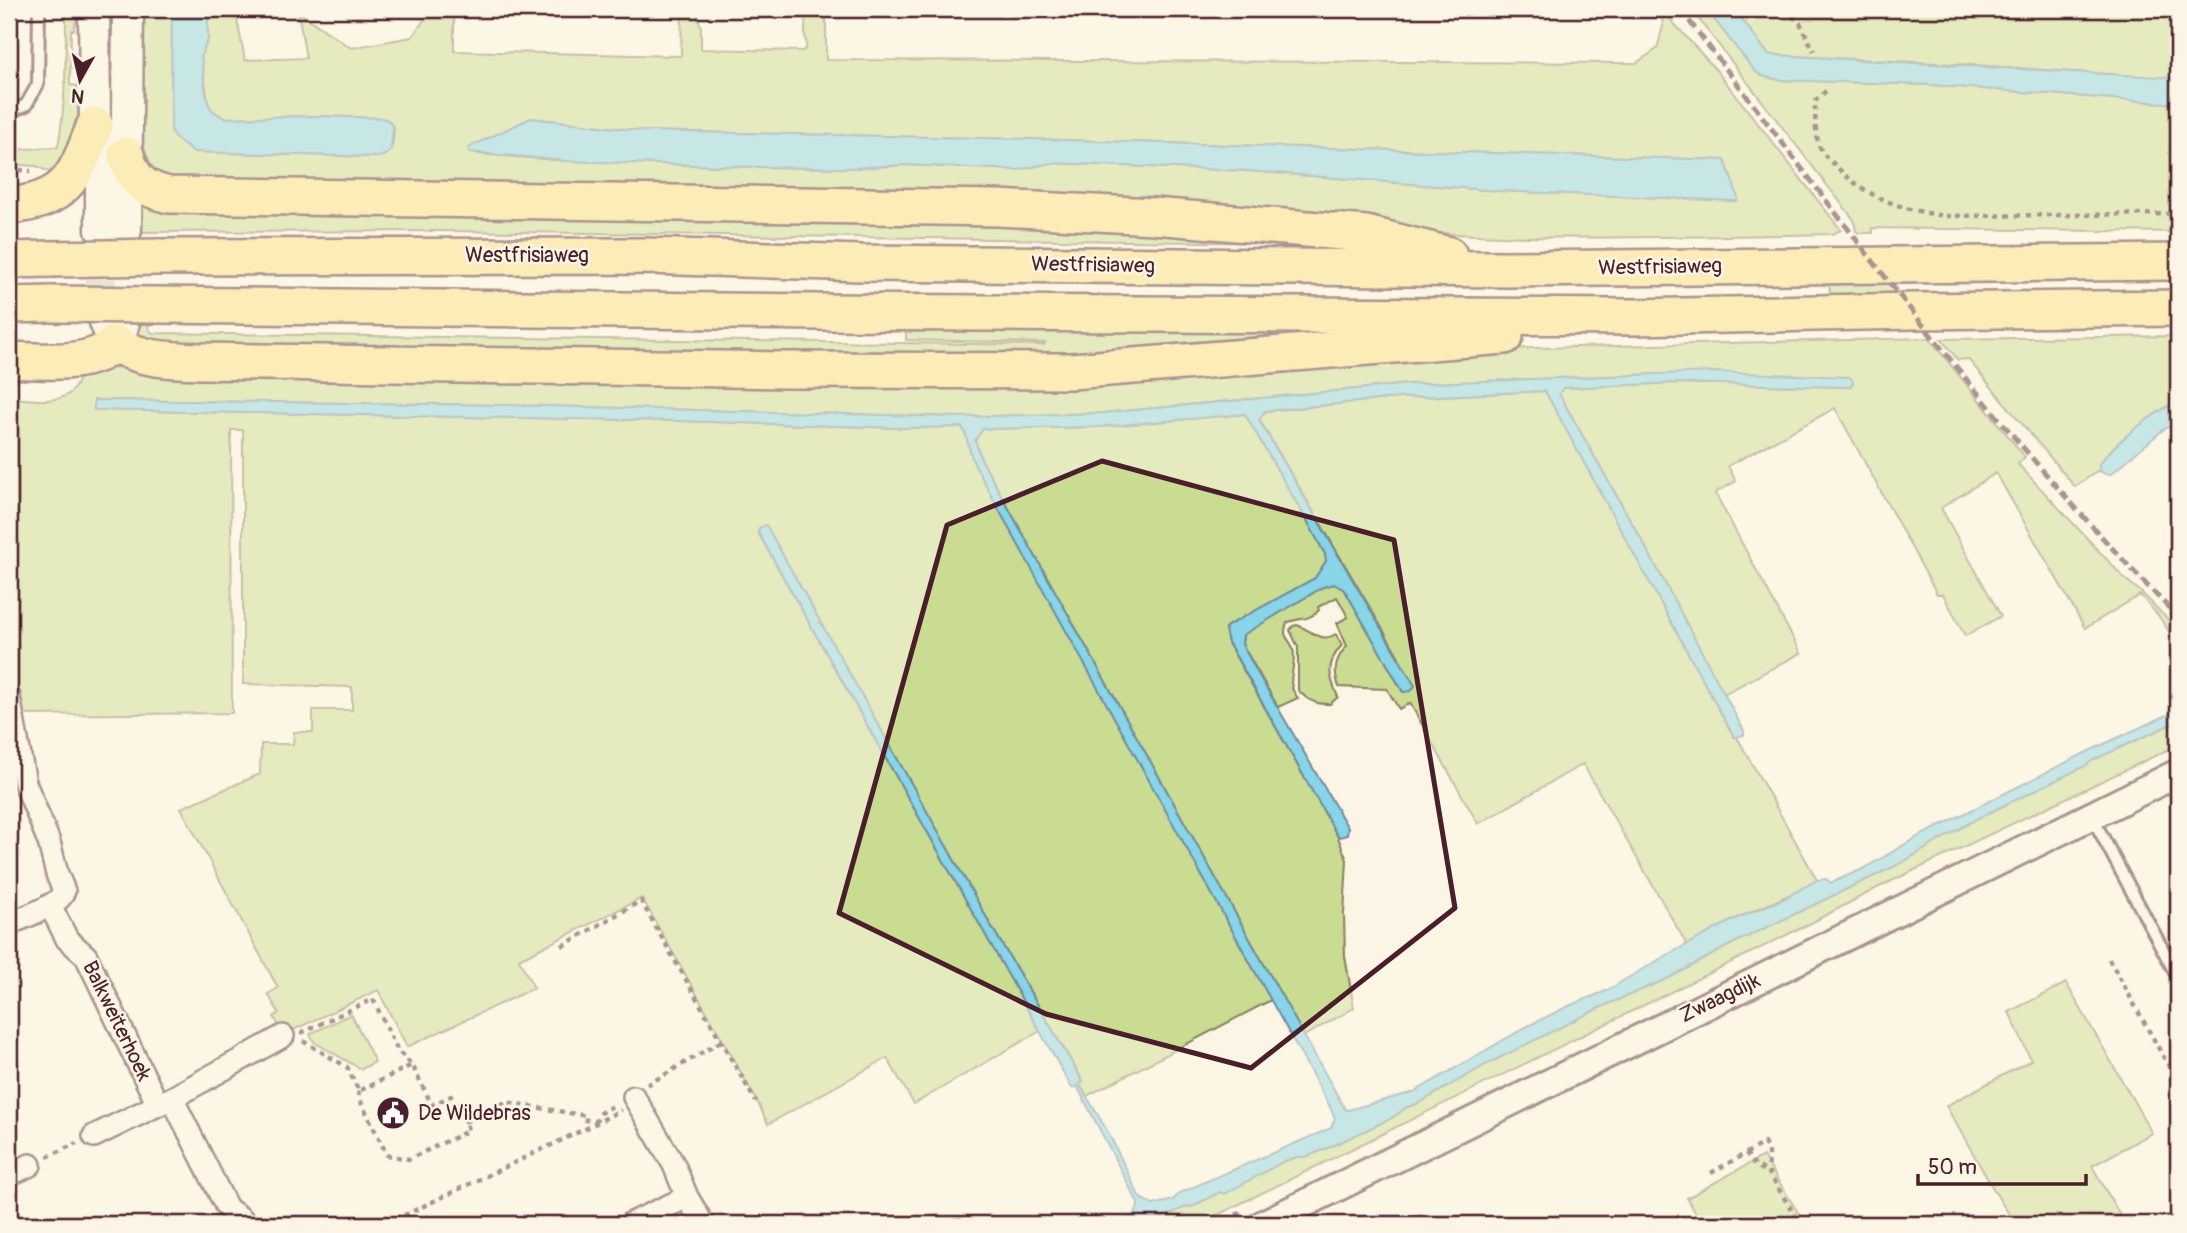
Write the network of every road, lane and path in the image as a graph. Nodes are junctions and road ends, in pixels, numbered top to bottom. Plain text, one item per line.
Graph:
1 (39, 9) edge
2 (93, 9) edge
3 (128, 9) edge
4 (1785, 9) edge
5 (1814, 51) dead end
6 (1826, 91) dead end
7 (9, 112) edge
8 (95, 125) junction
9 (126, 155) junction
10 (9, 206) edge
11 (2178, 214) edge
12 (9, 260) edge
13 (2178, 262) edge
14 (1504, 269) junction
15 (9, 304) edge
16 (2178, 308) edge
17 (1633, 317) junction
18 (9, 360) edge
19 (9, 697) edge
20 (2178, 773) edge
21 (2091, 815) junction
22 (50, 905) junction
23 (9, 924) edge
24 (562, 946) dead end
25 (2109, 959) dead end
26 (2178, 978) edge
27 (283, 1035) dead end
28 (722, 1041) junction
29 (412, 1065) junction
30 (2178, 1083) edge
31 (359, 1091) junction
32 (633, 1097) junction
33 (165, 1102) junction
34 (756, 1102) dead end
35 (466, 1121) junction
36 (587, 1128) junction
37 (94, 1136) joint
38 (1746, 1153) junction
39 (30, 1165) joint
40 (1711, 1173) dead end
41 (1769, 1174) junction
42 (9, 1175) edge
43 (687, 1197) junction
44 (246, 1224) edge
45 (386, 1224) edge
46 (629, 1224) edge
47 (703, 1224) edge
48 (1263, 1224) edge
49 (1800, 1224) edge

1 - 7 lane
2 - 8 main road
3 - 9 main road
4 - 5 path
6 - 11 path
8 - 9 main road
8 - 10 highway
9 - 14 highway
12 - 14 highway, Westfrisiaweg, bridge
13 - 14 highway, Westfrisiaweg
15 - 17 highway, bridge
16 - 17 highway
17 - 18 highway
19 - 22 street
20 - 21 street, Zwaagdijk
21 - 26 lane
21 - 48 street, Zwaagdijk
22 - 23 street
22 - 33 street, Balkweiterhoek
24 - 28 path
25 - 30 path
27 - 33 street, Balkweiterhoek
28 - 32 path
28 - 34 path
29 - 31 path
29 - 31 path
29 - 35 path
31 - 35 path
32 - 36 path
32 - 43 street
33 - 37 street, Balkweiterhoek
33 - 44 street, Balkweiterhoek
35 - 36 path
36 - 45 path
37 - 39 path
38 - 40 path
38 - 41 path
38 - 41 path
39 - 42 street
41 - 49 path
43 - 46 street
43 - 47 street

